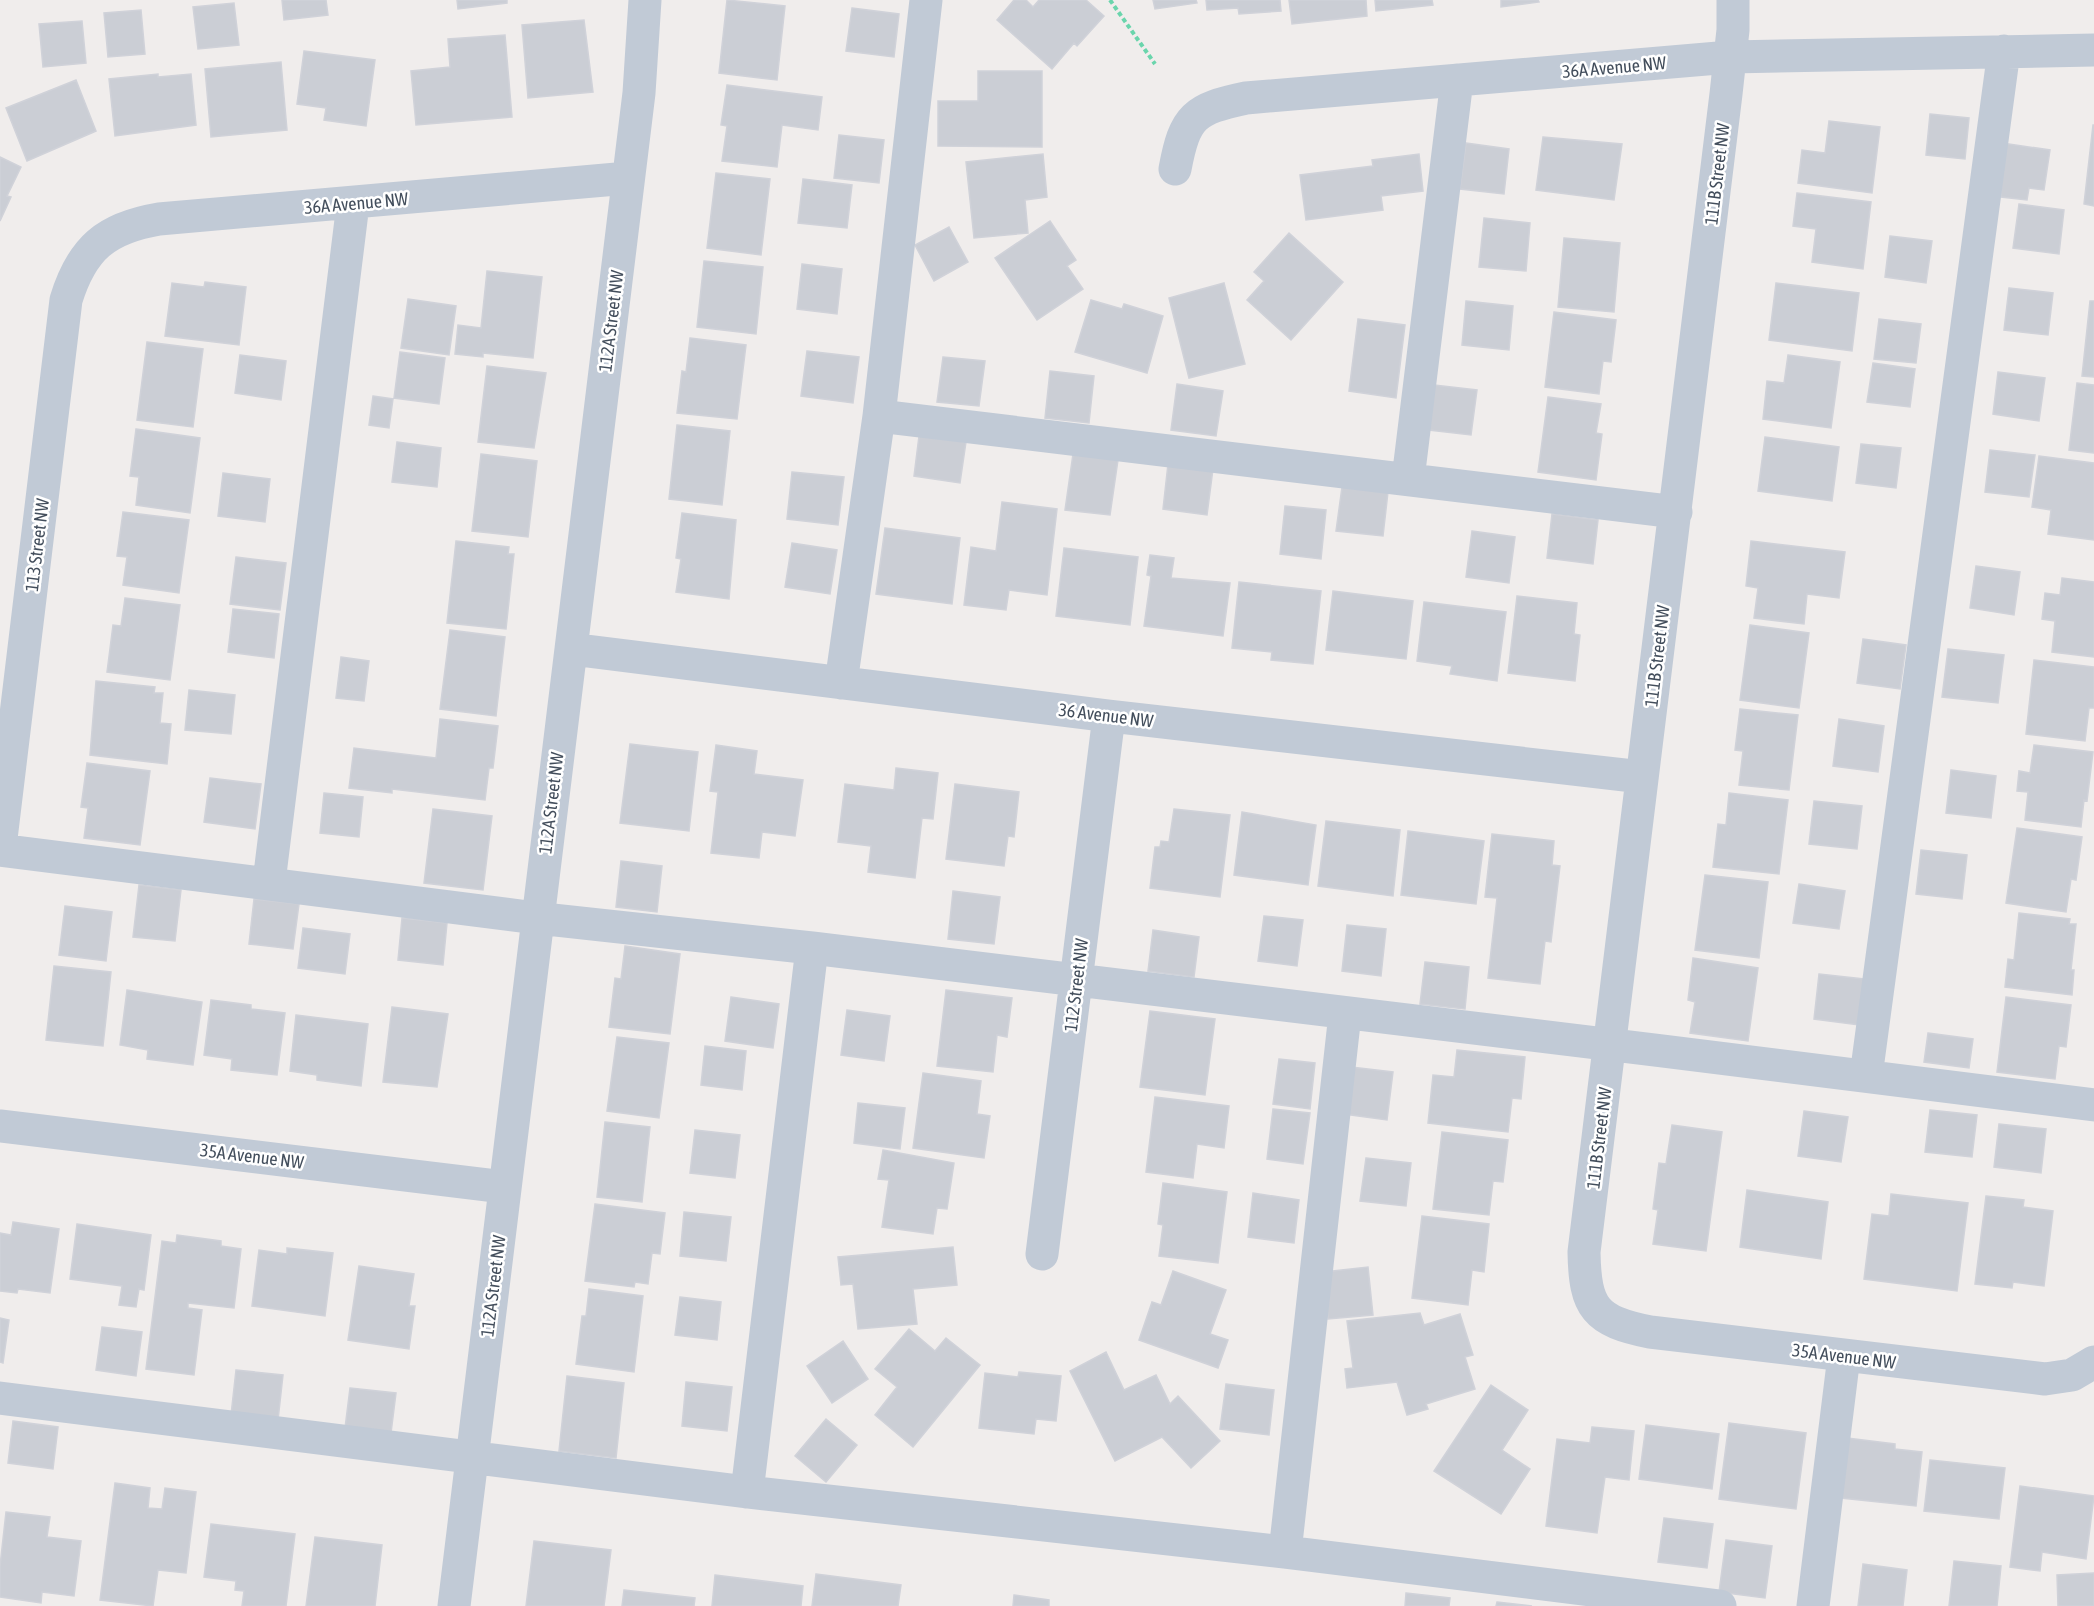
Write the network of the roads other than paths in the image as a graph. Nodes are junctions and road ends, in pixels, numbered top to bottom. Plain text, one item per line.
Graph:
1 (645, 0) edge
2 (926, 0) edge
3 (1733, 0) edge
4 (2094, 50) edge
5 (2004, 51) junction
6 (1730, 57) junction
7 (1457, 80) junction
8 (1175, 169) dead end
9 (628, 177) junction
10 (353, 204) junction
11 (90, 250) joint
12 (879, 416) junction
13 (1408, 479) junction
14 (1676, 512) junction
15 (571, 649) junction
16 (841, 683) junction
17 (1109, 716) junction
18 (1641, 777) junction
19 (0, 849) edge
20 (269, 882) junction
21 (537, 918) junction
22 (812, 948) junction
23 (1077, 980) junction
24 (1345, 1014) junction
25 (1611, 1043) junction
26 (1866, 1076) junction
27 (2094, 1105) edge
28 (0, 1126) edge
29 (504, 1187) junction
30 (1042, 1254) dead end
31 (1596, 1310) joint
32 (1844, 1356) junction
33 (2094, 1362) edge
34 (0, 1398) edge
35 (473, 1458) junction
36 (747, 1492) junction
37 (1285, 1551) junction
38 (454, 1606) edge
39 (1720, 1606) edge
40 (1814, 1606) edge

1 - 9 street, 112A Street NW
2 - 12 street
3 - 6 street, 111B Street NW
4 - 5 street, 36A Avenue NW
5 - 6 street, 36A Avenue NW
5 - 26 street
6 - 7 street, 36A Avenue NW
6 - 14 street, 111B Street NW
7 - 8 street, 36A Avenue NW
7 - 13 street
9 - 10 street, 36A Avenue NW
9 - 15 street, 112A Street NW
10 - 11 street, 36A Avenue NW
10 - 20 street
11 - 19 street, 113 Street NW
12 - 13 street
12 - 16 street
13 - 14 street
14 - 18 street, 111B Street NW
15 - 16 street, 36 Avenue NW
15 - 21 street, 112A Street NW
16 - 17 street, 36 Avenue NW
17 - 18 street, 36 Avenue NW
17 - 23 street, 112 Street NW
18 - 25 street, 111B Street NW
19 - 20 street
20 - 21 street
21 - 22 street
21 - 29 street, 112A Street NW
22 - 23 street
22 - 36 street
23 - 24 street
23 - 30 street, 112 Street NW
24 - 25 street
24 - 37 street
25 - 26 street
25 - 31 street, 111B Street NW
26 - 27 street
28 - 29 street, 35A Avenue NW
29 - 35 street, 112A Street NW
31 - 32 street, 35A Avenue NW
32 - 33 street, 35A Avenue NW
32 - 40 street
34 - 35 street
35 - 36 street
35 - 38 street, 112A Street NW
36 - 37 street
37 - 39 street

